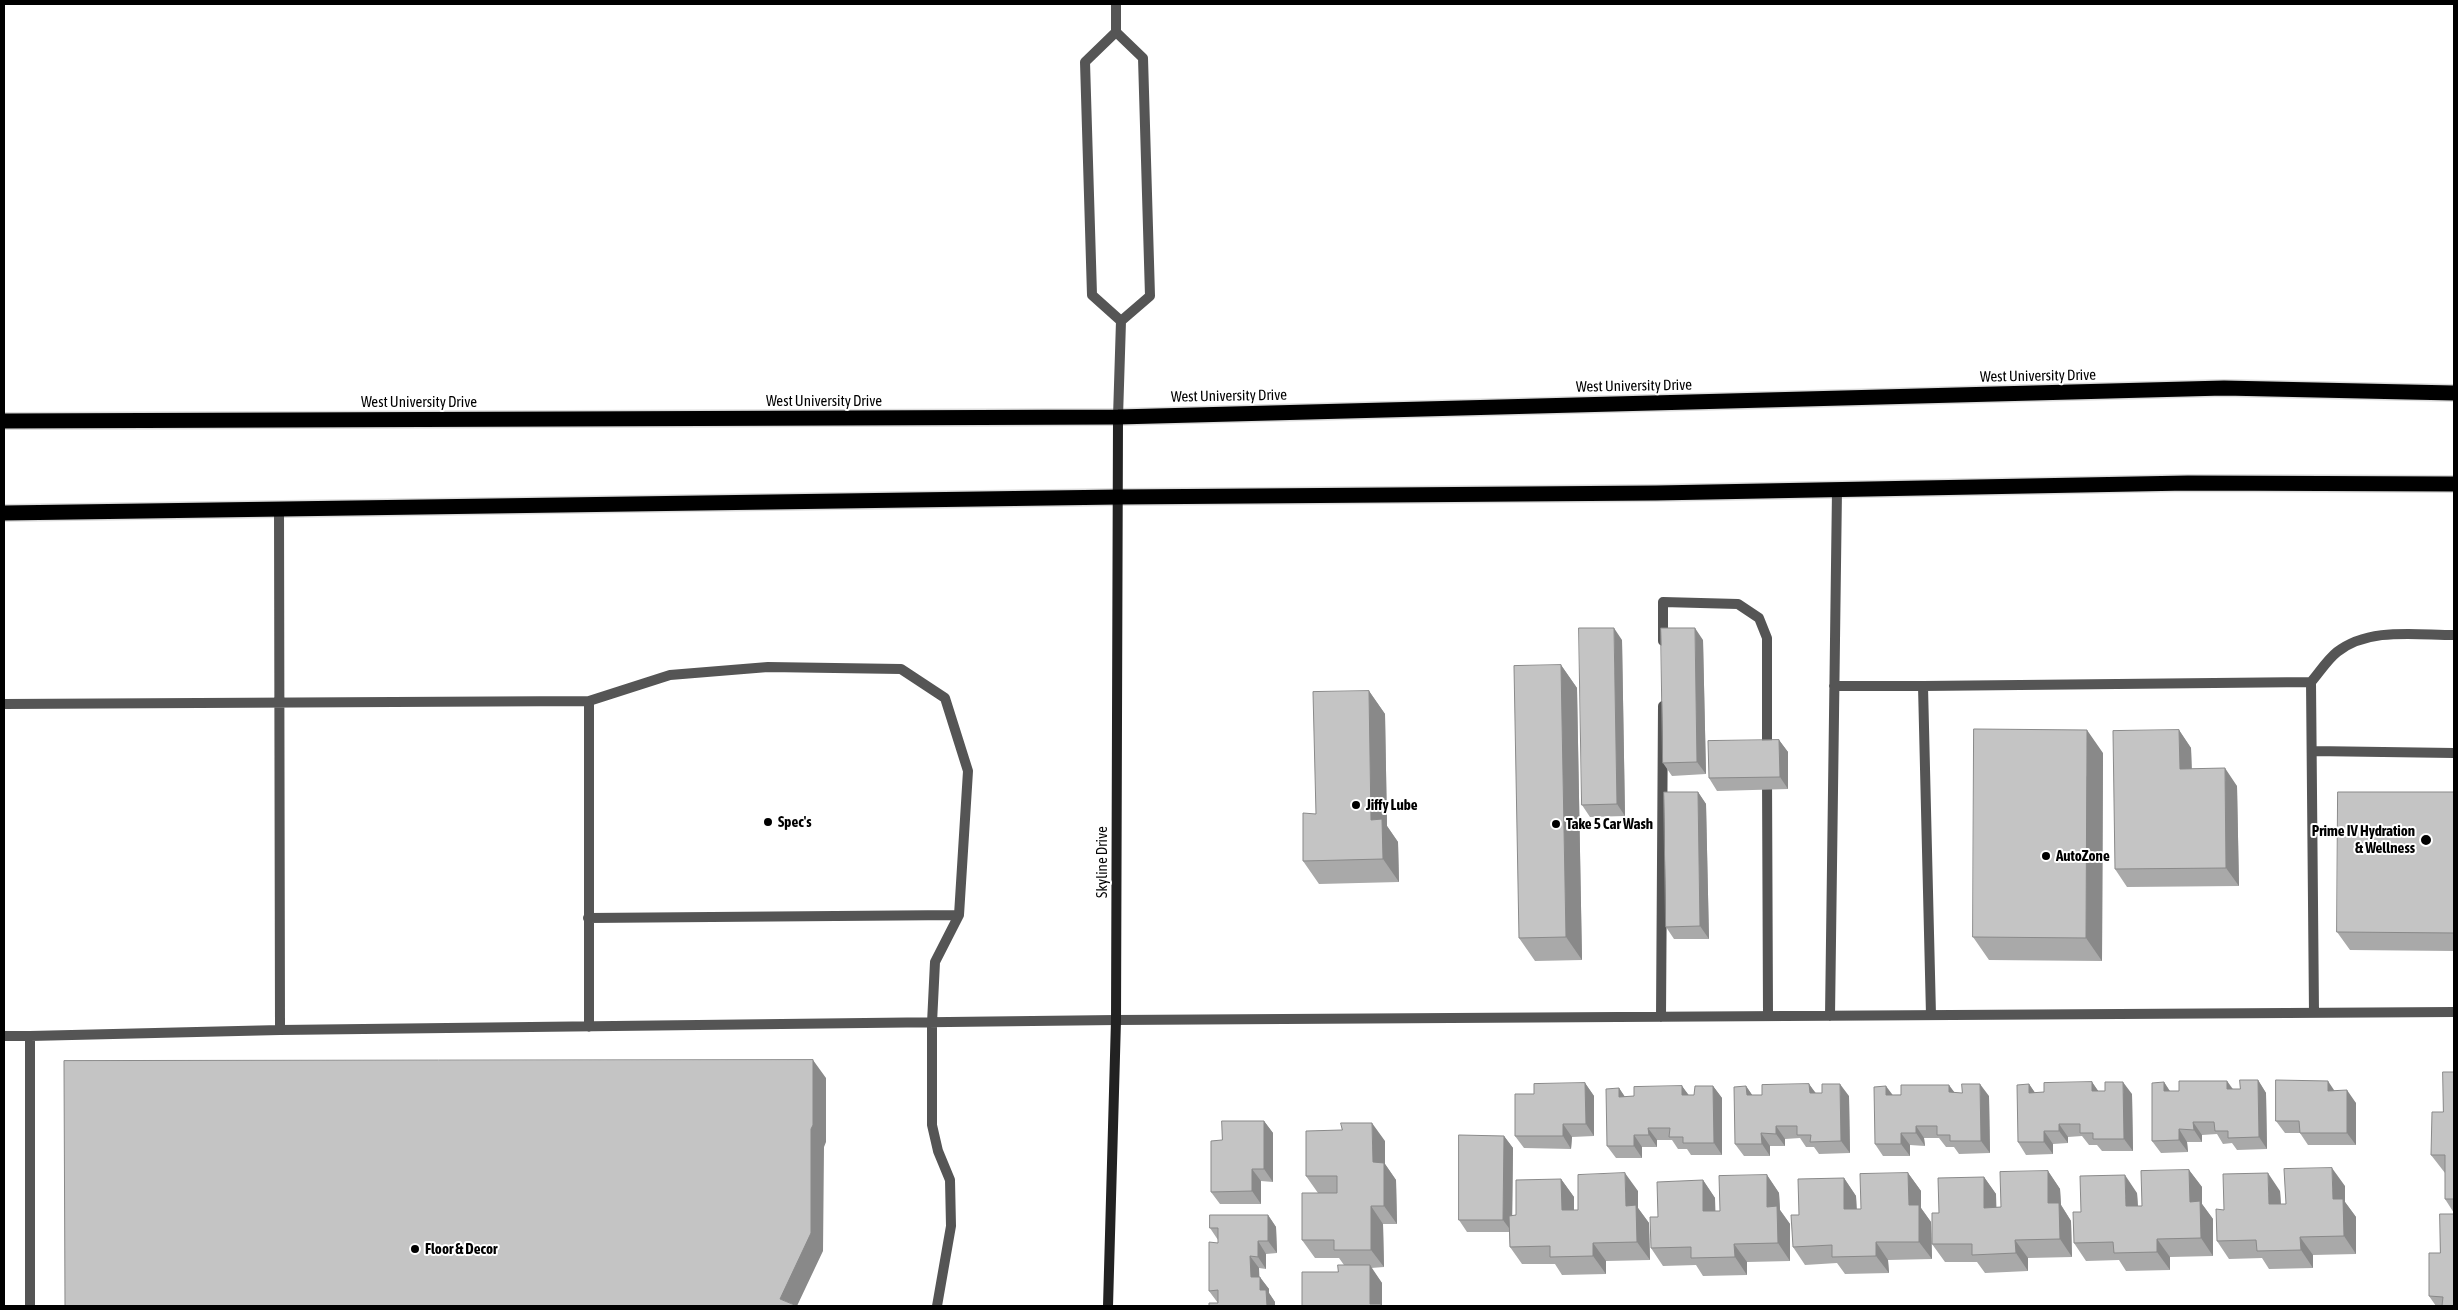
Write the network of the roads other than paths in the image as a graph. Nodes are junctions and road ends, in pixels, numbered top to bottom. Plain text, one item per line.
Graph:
1 (1116, 4) edge
2 (1116, 32) junction
3 (1120, 321) junction
4 (2454, 392) edge
5 (1118, 417) junction
6 (4, 421) edge
7 (2454, 484) edge
8 (1837, 490) junction
9 (1119, 497) junction
10 (279, 509) junction
11 (4, 513) edge
12 (2454, 635) edge
13 (1663, 652) edge
14 (2311, 682) junction
15 (1834, 686) junction
16 (1923, 686) junction
17 (1663, 691) edge
18 (589, 701) junction
19 (279, 703) junction
20 (4, 704) edge
21 (2312, 751) junction
22 (2454, 753) edge
23 (959, 915) junction
24 (588, 918) junction
25 (2314, 1012) junction
26 (2454, 1012) edge
27 (1931, 1015) junction
28 (1768, 1016) junction
29 (1830, 1016) junction
30 (1661, 1017) junction
31 (1116, 1020) junction
32 (932, 1022) junction
33 (589, 1027) junction
34 (280, 1030) junction
35 (4, 1036) edge
36 (30, 1036) junction
37 (30, 1306) edge
38 (937, 1306) edge
39 (1108, 1306) edge

1 - 2 lane
2 - 3 lane
2 - 3 lane
3 - 5 lane
4 - 5 highway, West University Drive
5 - 6 highway, West University Drive
5 - 9 street, Skyline Drive
7 - 8 highway
8 - 9 highway
8 - 15 lane
9 - 10 highway
9 - 31 street, Skyline Drive
10 - 11 highway
10 - 19 lane
12 - 14 lane
13 - 28 lane
14 - 16 lane
14 - 21 lane
15 - 16 lane
15 - 29 lane
16 - 27 lane
17 - 30 lane
18 - 19 lane
18 - 23 lane
18 - 24 lane
19 - 20 lane
19 - 34 lane
21 - 22 lane
21 - 25 lane
23 - 24 lane
23 - 32 lane
24 - 33 lane
25 - 26 lane
25 - 27 lane
27 - 29 lane
28 - 29 lane
28 - 30 lane
30 - 31 lane
31 - 32 lane
31 - 39 street, Skyline Drive
32 - 33 lane
32 - 38 lane
33 - 34 lane
34 - 36 lane
35 - 36 lane
36 - 37 lane

